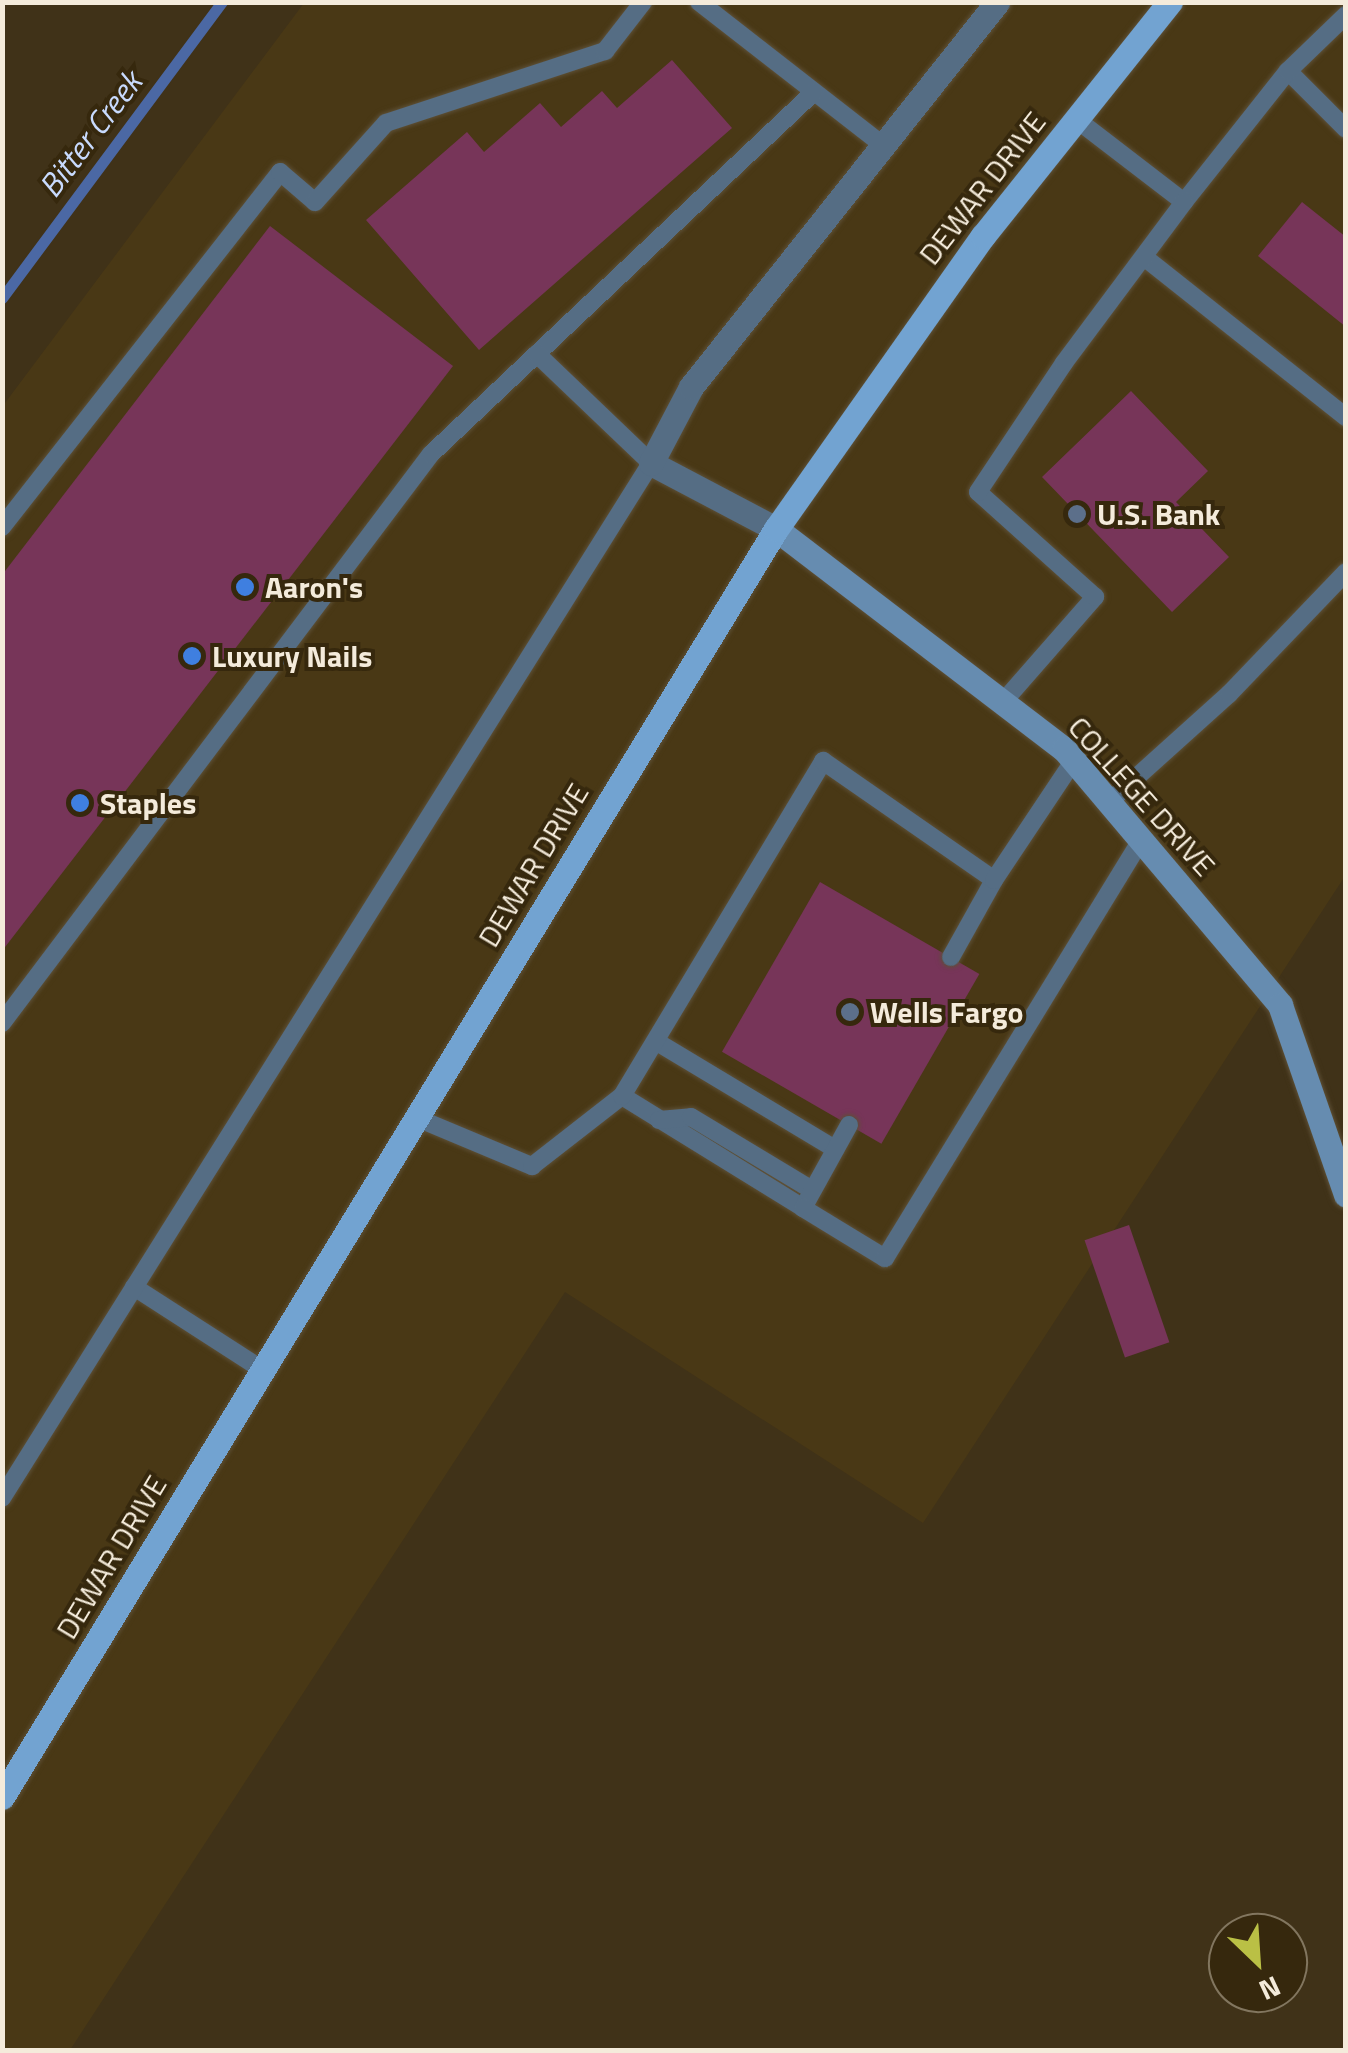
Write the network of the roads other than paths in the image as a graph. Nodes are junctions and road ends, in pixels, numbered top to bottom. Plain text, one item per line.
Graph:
1 (643, 2) edge
2 (698, 2) edge
3 (998, 2) edge
4 (1170, 2) edge
5 (1346, 16) edge
6 (1288, 71) junction
7 (814, 92) junction
8 (1076, 119) junction
9 (1346, 130) edge
10 (884, 146) junction
11 (1184, 202) junction
12 (1144, 256) junction
13 (537, 354) junction
14 (1346, 417) edge
15 (651, 463) junction
16 (2, 527) edge
17 (776, 529) junction
18 (1346, 572) edge
19 (1003, 702) junction
20 (1074, 760) junction
21 (1109, 802) junction
22 (1141, 840) junction
23 (994, 880) junction
24 (951, 958) dead end
25 (2, 1023) edge
26 (657, 1042) junction
27 (622, 1096) junction
28 (417, 1118) junction
29 (659, 1120) junction
30 (849, 1125) dead end
31 (834, 1149) junction
32 (812, 1190) junction
33 (1346, 1195) edge
34 (802, 1208) junction
35 (134, 1286) junction
36 (263, 1370) junction
37 (2, 1498) edge
38 (2, 1797) edge

1 - 16 lane
2 - 7 lane
3 - 10 street
4 - 8 main road, DEWAR DRIVE
5 - 6 lane
6 - 9 lane
6 - 11 lane
7 - 10 lane
7 - 13 lane
8 - 11 lane
8 - 17 main road, DEWAR DRIVE
10 - 15 street
11 - 12 lane
12 - 14 lane
12 - 19 lane
13 - 15 lane
13 - 25 lane
15 - 17 street
15 - 35 lane
17 - 19 main road, COLLEGE DRIVE
17 - 28 main road, DEWAR DRIVE
18 - 21 lane
19 - 20 main road, COLLEGE DRIVE
20 - 21 main road, COLLEGE DRIVE
20 - 23 lane
21 - 22 main road, COLLEGE DRIVE
22 - 33 main road, COLLEGE DRIVE
22 - 34 lane
23 - 24 lane
23 - 26 lane
26 - 27 lane
26 - 31 lane
27 - 28 lane
27 - 29 lane
28 - 36 main road, DEWAR DRIVE
29 - 32 lane
29 - 34 lane
30 - 31 lane
31 - 32 lane
32 - 34 lane
35 - 36 lane
35 - 37 lane
36 - 38 main road, DEWAR DRIVE

